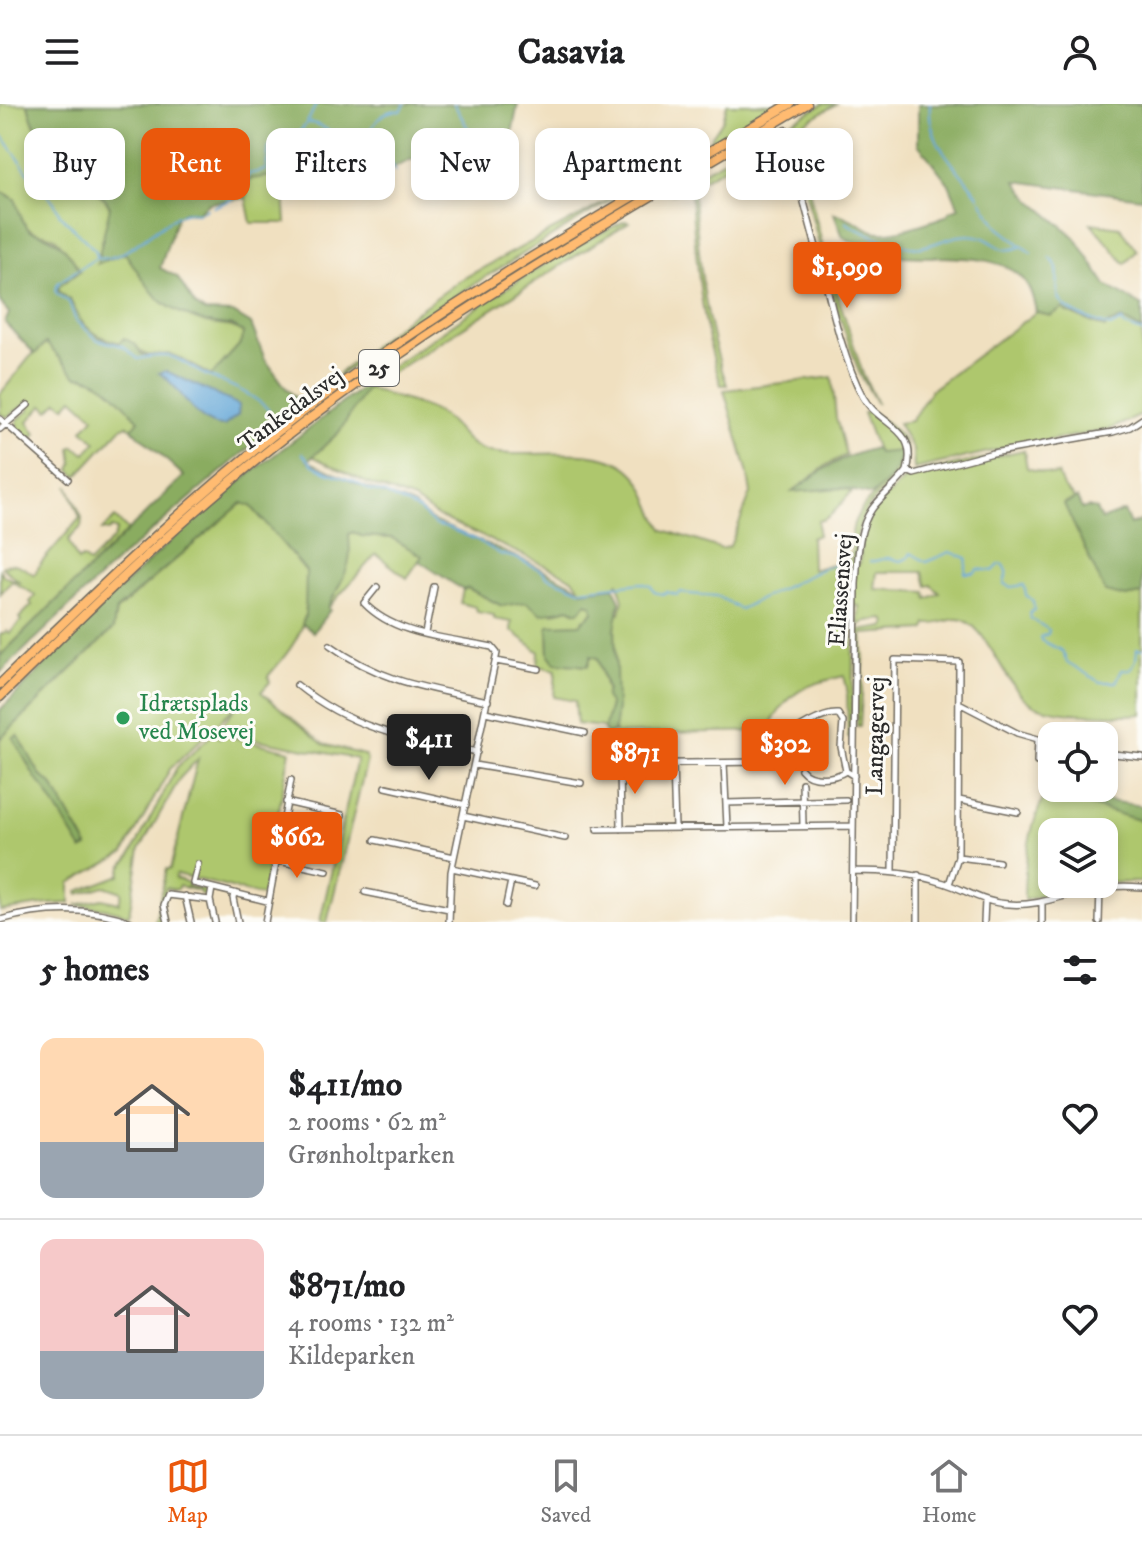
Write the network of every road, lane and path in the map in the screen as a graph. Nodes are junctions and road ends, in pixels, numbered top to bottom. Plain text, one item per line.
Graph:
1 (790, 104) edge
2 (807, 104) edge
3 (804, 200) edge
4 (28, 405) dead end
5 (0, 419) edge
6 (1142, 419) edge
7 (6, 424) junction
8 (0, 429) edge
9 (907, 471) junction
10 (68, 479) dead end
11 (377, 587) dead end
12 (434, 587) dead end
13 (425, 633) junction
14 (330, 645) dead end
15 (496, 661) junction
16 (539, 669) dead end
17 (0, 684) edge
18 (297, 685) dead end
19 (0, 697) edge
20 (488, 701) junction
21 (959, 703) junction
22 (485, 712) junction
23 (585, 733) dead end
24 (1038, 740) joint
25 (783, 741) dead end
26 (477, 752) junction
27 (1118, 754) edge
28 (1142, 757) edge
29 (760, 762) dead end
30 (1037, 762) dead end
31 (724, 763) junction
32 (673, 764) junction
33 (474, 765) junction
34 (801, 769) dead end
35 (846, 771) junction
36 (854, 776) junction
37 (291, 780) dead end
38 (578, 780) dead end
39 (802, 783) dead end
40 (386, 787) dead end
41 (846, 800) dead end
42 (959, 800) junction
43 (803, 801) junction
44 (286, 802) junction
45 (726, 803) junction
46 (466, 805) junction
47 (1018, 812) dead end
48 (342, 815) dead end
49 (463, 816) junction
50 (803, 826) junction
51 (852, 826) junction
52 (727, 827) junction
53 (675, 828) junction
54 (597, 829) dead end
55 (621, 829) junction
56 (565, 838) dead end
57 (375, 840) dead end
58 (454, 857) junction
59 (958, 857) junction
60 (274, 860) junction
61 (999, 862) dead end
62 (198, 864) dead end
63 (452, 868) junction
64 (327, 871) dead end
65 (853, 871) junction
66 (893, 871) junction
67 (918, 875) junction
68 (511, 881) junction
69 (949, 884) junction
70 (535, 886) dead end
71 (1142, 887) edge
72 (212, 888) junction
73 (1118, 888) edge
74 (365, 892) dead end
75 (234, 893) junction
76 (185, 896) junction
77 (1059, 898) edge
78 (1100, 898) edge
79 (210, 900) junction
80 (985, 900) junction
81 (267, 901) junction
82 (1042, 902) junction
83 (506, 905) dead end
84 (449, 909) junction
85 (0, 920) edge
86 (131, 922) edge
87 (168, 922) edge
88 (191, 922) edge
89 (215, 922) edge
90 (238, 922) edge
91 (265, 922) edge
92 (449, 922) edge
93 (852, 922) edge
94 (918, 922) edge
95 (984, 922) edge
96 (1042, 922) edge
97 (1099, 922) edge

1 - 17 highway, Tankedalsvej / 25
2 - 19 highway, Tankedalsvej / 25
3 - 9 street
4 - 7 street
5 - 7 street
6 - 9 street
7 - 8 street
7 - 10 street
9 - 36 street, Eliassensvej
11 - 13 street
12 - 13 street
13 - 15 street
14 - 20 street
15 - 16 street
15 - 20 street
18 - 26 street
20 - 22 street
21 - 24 street
21 - 42 street, Langagervej
21 - 66 street, Langagervej
22 - 23 street
22 - 26 street
24 - 30 street
25 - 35 street
26 - 33 street
27 - 28 street
29 - 31 street
31 - 32 street
31 - 45 street
32 - 53 street
32 - 55 street
33 - 38 street
33 - 46 street
34 - 35 street
35 - 36 street
36 - 51 street, Eliassensvej
37 - 44 street
39 - 43 street
40 - 46 street
41 - 43 street
42 - 47 street
42 - 59 street, Langagervej
43 - 45 street
43 - 50 street
44 - 48 street
44 - 60 street
45 - 52 street
46 - 49 street
49 - 56 street
49 - 58 street
50 - 51 street
50 - 52 street
51 - 65 street, Eliassensvej
52 - 53 street
53 - 55 street
54 - 55 street
57 - 58 street
58 - 63 street
59 - 61 street
59 - 69 street, Langagervej
60 - 64 street
60 - 81 street
62 - 72 street
63 - 68 street
63 - 84 street
65 - 66 street
65 - 93 street, Eliassensvej
66 - 67 street
67 - 69 street
67 - 94 street
68 - 70 street
68 - 83 street
69 - 80 street
71 - 73 street
72 - 75 street
72 - 79 street
74 - 84 street
75 - 81 street
75 - 90 street
76 - 79 street
76 - 87 street
76 - 88 street
77 - 82 street
78 - 97 street
79 - 89 street
80 - 82 street
80 - 95 street
81 - 91 street
82 - 96 street
84 - 92 street
85 - 86 street

